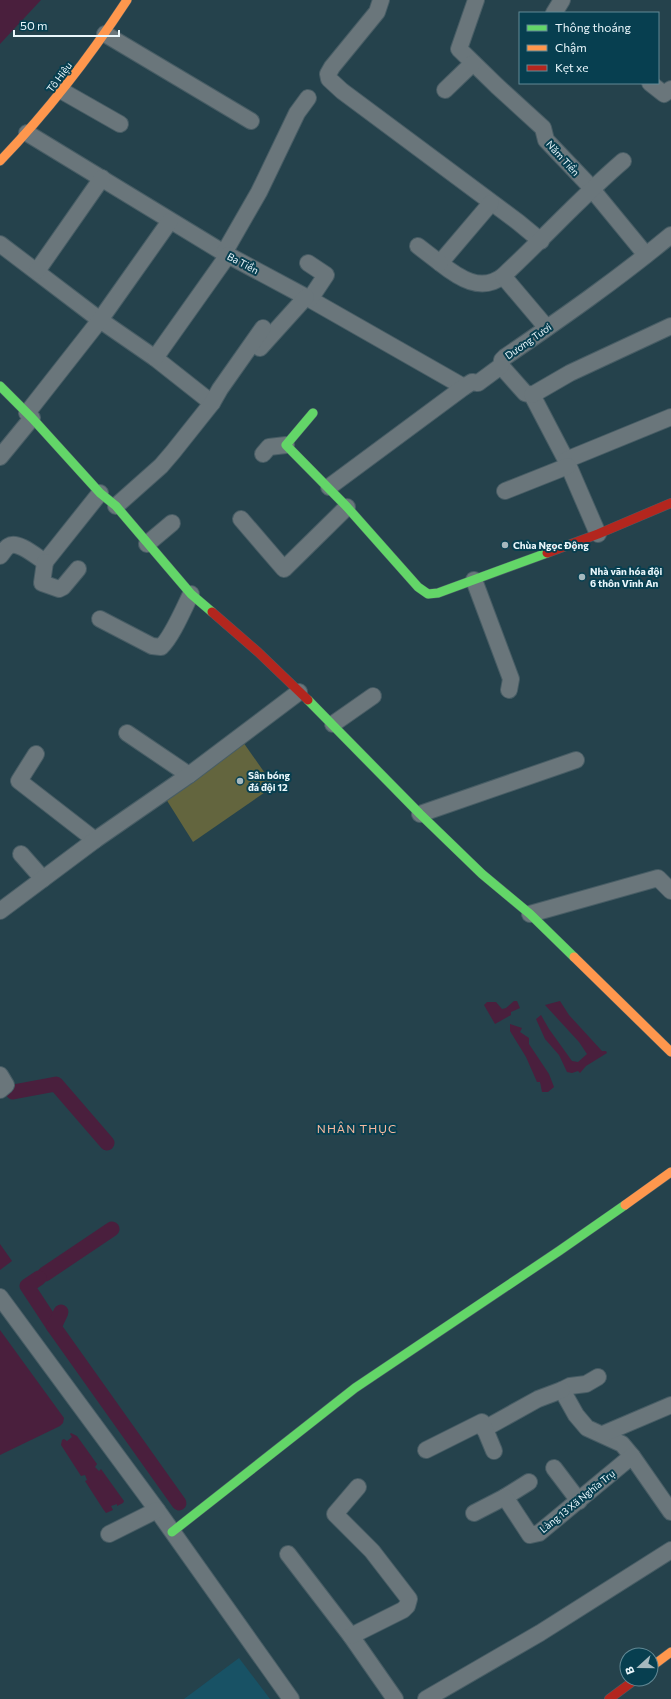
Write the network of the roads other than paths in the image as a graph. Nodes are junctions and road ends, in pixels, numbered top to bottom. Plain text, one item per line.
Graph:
1 (127, 0) edge
2 (381, 0) edge
3 (476, 0) edge
4 (105, 34) junction
5 (473, 63) junction
6 (651, 84) edge
7 (671, 89) edge
8 (445, 90) dead end
9 (62, 92) junction
10 (308, 98) dead end
11 (251, 121) dead end
12 (120, 124) dead end
13 (27, 133) junction
14 (0, 161) edge
15 (623, 161) dead end
16 (102, 178) junction
17 (591, 189) junction
18 (491, 203) junction
19 (170, 220) junction
20 (671, 235) edge
21 (541, 241) junction
22 (0, 244) edge
23 (418, 246) dead end
24 (226, 254) junction
25 (646, 255) junction
26 (308, 263) dead end
27 (440, 263) junction
28 (37, 271) junction
29 (503, 276) junction
30 (308, 298) junction
31 (100, 320) junction
32 (671, 326) edge
33 (263, 328) dead end
34 (547, 328) junction
35 (155, 358) junction
36 (501, 366) junction
37 (233, 383) dead end
38 (0, 386) edge
39 (464, 387) junction
40 (532, 395) junction
41 (212, 403) junction
42 (313, 412) dead end
43 (29, 416) junction
44 (671, 417) edge
45 (286, 445) junction
46 (264, 454) dead end
47 (0, 457) edge
48 (567, 463) junction
49 (329, 487) junction
50 (505, 491) dead end
51 (100, 493) junction
52 (671, 503) edge
53 (116, 506) junction
54 (348, 507) junction
55 (241, 519) dead end
56 (172, 523) dead end
57 (598, 534) junction
58 (147, 544) junction
59 (0, 556) edge
60 (45, 562) junction
61 (78, 569) dead end
62 (474, 580) junction
63 (191, 594) junction
64 (100, 619) dead end
65 (509, 690) dead end
66 (298, 692) junction
67 (373, 696) dead end
68 (333, 724) junction
69 (127, 733) dead end
70 (36, 754) dead end
71 (576, 760) dead end
72 (189, 775) junction
73 (420, 814) junction
74 (95, 840) junction
75 (21, 854) dead end
76 (43, 879) junction
77 (671, 891) edge
78 (0, 911) edge
79 (530, 914) junction
80 (671, 1052) edge
81 (0, 1075) edge
82 (0, 1090) edge
83 (671, 1172) edge
84 (0, 1297) edge
85 (598, 1377) dead end
86 (562, 1390) junction
87 (671, 1405) edge
88 (484, 1429) junction
89 (603, 1434) junction
90 (426, 1450) dead end
91 (494, 1452) dead end
92 (632, 1456) junction
93 (554, 1468) dead end
94 (529, 1482) dead end
95 (358, 1487) dead end
96 (505, 1497) junction
97 (579, 1501) junction
98 (157, 1510) junction
99 (671, 1512) edge
100 (474, 1513) dead end
101 (172, 1532) junction
102 (109, 1534) dead end
103 (671, 1550) edge
104 (288, 1554) dead end
105 (351, 1636) junction
106 (671, 1652) edge
107 (659, 1661) edge
108 (625, 1687) edge
109 (291, 1699) edge
110 (395, 1699) edge
111 (426, 1699) edge
112 (609, 1699) edge

1 - 4 street, Tô Hiệu
2 - 18 street
3 - 5 street, Năm Tiền
4 - 9 street, Tô Hiệu
4 - 11 street
5 - 8 street
5 - 17 street, Năm Tiền
6 - 7 street
9 - 12 street
9 - 13 street, Tô Hiệu
10 - 24 street
13 - 14 street, Tô Hiệu
13 - 16 street, Ba Tiền
15 - 17 street
16 - 19 street, Ba Tiền
16 - 28 street
17 - 21 street
17 - 25 street, Năm Tiền
18 - 21 street
18 - 27 street
19 - 24 street, Ba Tiền
19 - 31 street
20 - 25 street, Dương Tươi
21 - 29 street
22 - 28 street
23 - 27 street
24 - 30 street, Ba Tiền
24 - 35 street
25 - 34 street, Dương Tươi
26 - 30 street
27 - 29 street
28 - 31 street
29 - 34 street
30 - 37 street
30 - 39 street, Ba Tiền
31 - 35 street
31 - 43 street
32 - 40 street
33 - 41 street
34 - 36 street, Dương Tươi
35 - 41 street
36 - 39 street, Dương Tươi
36 - 40 street
38 - 43 street
39 - 49 street, Dương Tươi
40 - 48 street
41 - 53 street
42 - 45 street
43 - 47 street
43 - 51 street
44 - 48 street
45 - 46 street
45 - 49 street
48 - 50 street
48 - 57 street
49 - 54 street
51 - 53 street
51 - 60 street
52 - 57 street
53 - 58 street
54 - 55 street
54 - 62 street
56 - 58 street
57 - 62 street
58 - 63 street
59 - 60 street
60 - 61 street
62 - 65 street
63 - 64 street
63 - 66 street
66 - 68 street
66 - 72 street
67 - 68 street
68 - 73 street
69 - 72 street
70 - 74 street
71 - 73 street
72 - 74 street
73 - 79 street
74 - 76 street
75 - 76 street
76 - 78 street
77 - 79 street
79 - 80 street
81 - 82 street
83 - 101 street
84 - 98 street
85 - 86 street
86 - 88 street
86 - 89 street
87 - 89 street
88 - 90 street
88 - 91 street
89 - 92 street
92 - 97 street, Làng 13 Xã Nghĩa Trụ
92 - 99 street
93 - 97 street
94 - 96 street
95 - 105 street
96 - 97 street, Làng 13 Xã Nghĩa Trụ
96 - 100 street
98 - 101 street
98 - 102 street
101 - 109 street
103 - 111 street
104 - 105 street
105 - 110 street
106 - 107 street
108 - 112 street

